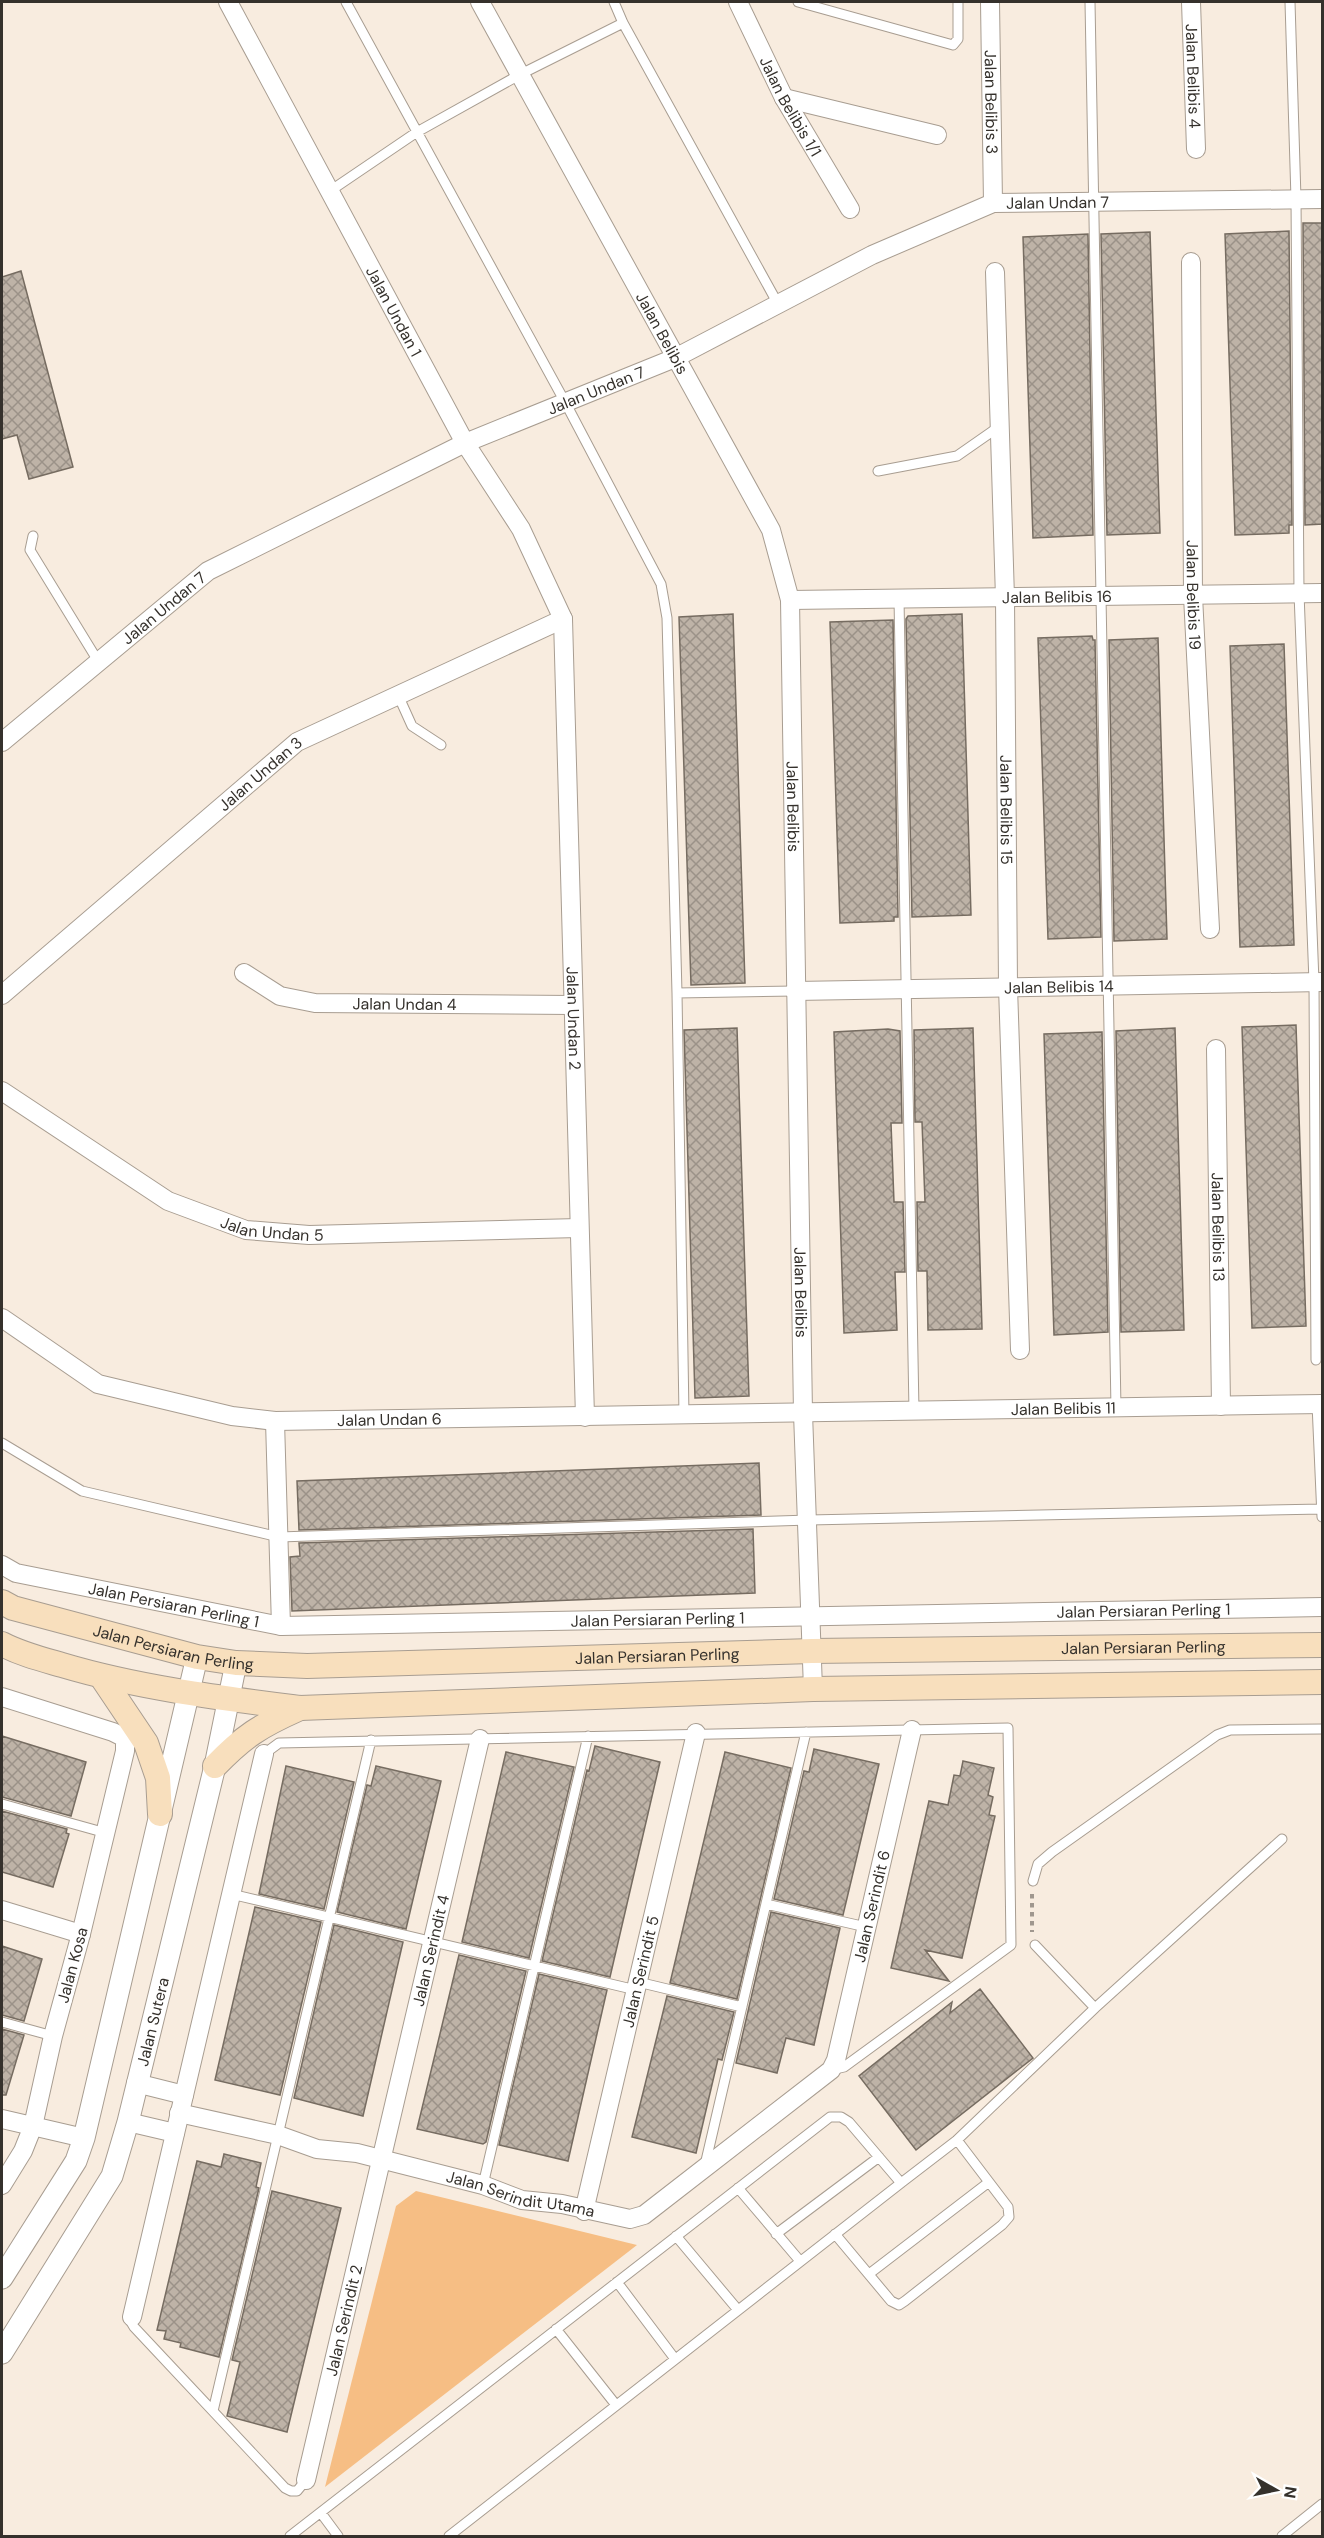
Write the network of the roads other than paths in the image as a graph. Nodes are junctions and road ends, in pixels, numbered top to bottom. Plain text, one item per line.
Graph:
1 (228, 2) edge
2 (346, 2) edge
3 (480, 2) edge
4 (614, 2) edge
5 (738, 2) edge
6 (798, 2) edge
7 (958, 2) edge
8 (990, 2) edge
9 (1090, 2) edge
10 (1191, 2) edge
11 (1290, 2) edge
12 (623, 23) junction
13 (521, 74) junction
14 (784, 98) junction
15 (417, 132) junction
16 (937, 135) dead end
17 (1196, 149) dead end
18 (330, 191) junction
19 (1296, 199) junction
20 (1323, 199) edge
21 (1093, 202) junction
22 (993, 203) junction
23 (850, 209) dead end
24 (1191, 262) dead end
25 (995, 272) dead end
26 (778, 304) junction
27 (675, 358) junction
28 (565, 402) junction
29 (1000, 426) junction
30 (465, 443) junction
31 (879, 471) dead end
32 (33, 536) dead end
33 (1299, 593) junction
34 (1323, 593) edge
35 (1193, 596) junction
36 (1100, 597) junction
37 (1005, 598) junction
38 (900, 599) junction
39 (790, 600) junction
40 (563, 619) junction
41 (98, 661) junction
42 (398, 695) junction
43 (2, 742) edge
44 (441, 745) dead end
45 (1210, 929) dead end
46 (244, 973) dead end
47 (1318, 982) edge
48 (1109, 986) junction
49 (1008, 987) junction
50 (4, 988) edge
51 (905, 990) junction
52 (795, 992) junction
53 (677, 993) junction
54 (573, 1005) junction
55 (1216, 1049) dead end
56 (2, 1091) edge
57 (579, 1228) junction
58 (2, 1318) edge
59 (1020, 1350) dead end
60 (1316, 1360) dead end
61 (1320, 1404) edge
62 (1221, 1406) junction
63 (1116, 1408) junction
64 (914, 1412) junction
65 (803, 1413) junction
66 (684, 1415) junction
67 (585, 1417) junction
68 (275, 1421) junction
69 (2, 1443) edge
70 (1322, 1509) edge
71 (1323, 1517) edge
72 (809, 1520) junction
73 (279, 1537) junction
74 (2, 1564) edge
75 (2, 1602) edge
76 (1323, 1607) edge
77 (809, 1617) junction
78 (281, 1626) junction
79 (2, 1644) edge
80 (1323, 1645) edge
81 (812, 1651) junction
82 (197, 1657) junction
83 (236, 1663) junction
84 (101, 1676) junction
85 (1323, 1682) edge
86 (813, 1689) junction
87 (190, 1692) junction
88 (2, 1698) edge
89 (228, 1699) junction
90 (300, 1708) junction
91 (912, 1730) junction
92 (1323, 1730) edge
93 (806, 1732) junction
94 (696, 1733) junction
95 (588, 1736) junction
96 (480, 1739) junction
97 (371, 1740) junction
98 (264, 1754) joint
99 (215, 1766) junction
100 (2, 1804) edge
101 (160, 1814) junction
102 (106, 1833) junction
103 (1282, 1839) dead end
104 (1033, 1881) road end
105 (231, 1894) junction
106 (766, 1904) junction
107 (2, 1910) edge
108 (329, 1918) junction
109 (866, 1927) junction
110 (81, 1934) junction
111 (432, 1942) junction
112 (1035, 1945) road end
113 (534, 1966) junction
114 (637, 1986) junction
115 (742, 2007) junction
116 (1095, 2008) junction
117 (2, 2022) edge
118 (53, 2036) junction
119 (826, 2074) junction
120 (136, 2083) junction
121 (184, 2094) junction
122 (179, 2113) junction
123 (2, 2119) edge
124 (128, 2122) junction
125 (33, 2126) junction
126 (175, 2133) junction
127 (278, 2135) junction
128 (84, 2138) junction
129 (957, 2140) junction
130 (879, 2157) junction
131 (381, 2160) junction
132 (705, 2167) junction
133 (989, 2182) junction
134 (901, 2183) junction
135 (2, 2185) edge
136 (483, 2185) junction
137 (738, 2188) junction
138 (584, 2211) junction
139 (776, 2234) junction
140 (835, 2234) junction
141 (676, 2236) junction
142 (800, 2261) junction
143 (869, 2274) junction
144 (2, 2278) edge
145 (617, 2282) junction
146 (738, 2310) junction
147 (132, 2317) joint
148 (556, 2329) junction
149 (2, 2353) edge
150 (675, 2359) junction
151 (616, 2405) junction
152 (213, 2411) junction
153 (306, 2480) joint
154 (1323, 2504) edge
155 (321, 2513) junction
156 (290, 2536) edge
157 (338, 2536) edge
158 (449, 2536) edge
159 (1282, 2536) edge

1 - 18 street, Jalan Undan 1
2 - 15 lane
3 - 13 street, Jalan Belibis
4 - 12 lane
5 - 14 street, Jalan Belibis 1/1
6 - 7 lane
8 - 22 street, Jalan Belibis 3
9 - 21 lane
10 - 17 street, Jalan Belibis 4
11 - 19 lane
12 - 13 lane
12 - 26 lane
13 - 15 lane
13 - 27 street, Jalan Belibis
14 - 16 street
14 - 23 street, Jalan Belibis 1/1
15 - 18 lane
15 - 28 lane
18 - 30 street, Jalan Undan 1
19 - 20 street, Jalan Undan 7
19 - 21 street, Jalan Undan 7
19 - 33 lane
21 - 22 street, Jalan Undan 7
21 - 36 lane
22 - 26 street, Jalan Undan 7
24 - 35 street, Jalan Belibis 19
25 - 29 street, Jalan Belibis 15
26 - 27 street, Jalan Undan 7
27 - 28 street, Jalan Undan 7
27 - 39 street, Jalan Belibis
28 - 30 street, Jalan Undan 7
28 - 53 lane
29 - 31 lane
29 - 37 street, Jalan Belibis 15
30 - 40 street, Jalan Undan 1
30 - 41 street, Jalan Undan 7
32 - 41 lane
33 - 34 street, Jalan Belibis 16
33 - 35 street, Jalan Belibis 16
33 - 47 lane
35 - 36 street, Jalan Belibis 16
35 - 45 street, Jalan Belibis 19
36 - 37 street, Jalan Belibis 16
36 - 48 lane
37 - 38 street, Jalan Belibis 16
37 - 49 street, Jalan Belibis 15
38 - 39 street, Jalan Belibis 16
38 - 51 lane
39 - 52 street, Jalan Belibis
40 - 42 street, Jalan Undan 3
40 - 54 street, Jalan Undan 2
41 - 43 street, Jalan Undan 7
42 - 44 lane
42 - 50 street, Jalan Undan 3
46 - 54 street, Jalan Undan 4
47 - 48 street, Jalan Belibis 14
47 - 60 lane
48 - 49 street, Jalan Belibis 14
48 - 63 lane
49 - 51 street, Jalan Belibis 14
49 - 59 street, Jalan Belibis 15
51 - 52 street, Jalan Belibis 14
51 - 64 lane
52 - 53 lane
52 - 65 street, Jalan Belibis
53 - 66 lane
54 - 57 street, Jalan Undan 2
55 - 62 street, Jalan Belibis 13
56 - 57 street, Jalan Undan 5
57 - 67 street, Jalan Undan 2
58 - 68 street, Jalan Undan 6
61 - 62 street, Jalan Belibis 11
61 - 70 lane
62 - 63 street, Jalan Belibis 11
63 - 64 street, Jalan Belibis 11
64 - 65 street, Jalan Belibis 11
65 - 66 street, Jalan Undan 6
65 - 72 street, Jalan Belibis
66 - 67 street, Jalan Undan 6
67 - 68 street, Jalan Undan 6
68 - 73 street
69 - 73 lane
70 - 71 lane
70 - 72 lane
72 - 73 lane
72 - 77 street, Jalan Belibis
73 - 78 street
74 - 78 street, Jalan Persiaran Perling 1
75 - 82 main road, Jalan Persiaran Perling
76 - 77 street, Jalan Persiaran Perling 1
77 - 78 street, Jalan Persiaran Perling 1
77 - 81 street, Jalan Belibis
79 - 84 main road
80 - 81 main road, Jalan Persiaran Perling
81 - 83 main road, Jalan Persiaran Perling
81 - 86 street, Jalan Belibis
82 - 83 main road, Jalan Persiaran Perling
82 - 87 street
83 - 89 street, Jalan Sutera
84 - 87 main road
84 - 101 main road
85 - 86 main road
86 - 90 main road
87 - 89 main road
87 - 101 street
88 - 102 street, Jalan Kosa
89 - 90 main road
89 - 99 street, Jalan Sutera
90 - 99 main road
91 - 93 lane
91 - 109 street, Jalan Serindit 6
91 - 119 lane
92 - 104 lane
93 - 94 lane
93 - 106 lane
94 - 95 lane
94 - 114 street, Jalan Serindit 5
95 - 96 lane
95 - 113 lane
96 - 97 lane
96 - 111 street, Jalan Serindit 4
97 - 98 lane
97 - 108 lane
98 - 105 street
99 - 120 street, Jalan Sutera
100 - 102 lane
101 - 128 street
102 - 110 street, Jalan Kosa
103 - 116 lane
105 - 108 lane
105 - 121 street
106 - 109 lane
106 - 115 lane
107 - 110 street
108 - 111 lane
108 - 127 lane
109 - 119 street, Jalan Serindit 6
110 - 118 street, Jalan Kosa
111 - 113 lane
111 - 131 street, Jalan Serindit 4
112 - 116 lane
113 - 114 lane
113 - 136 lane
114 - 115 lane
114 - 138 street, Jalan Serindit 5
115 - 132 lane
116 - 129 lane
117 - 118 lane
118 - 125 street, Jalan Kosa
119 - 132 street, Jalan Serindit Utama
120 - 121 street
120 - 124 street, Jalan Sutera
121 - 122 street
122 - 126 street
122 - 127 street, Jalan Serindit Utama
123 - 125 street
124 - 126 street
124 - 149 street, Jalan Sutera
125 - 128 street
125 - 135 street, Jalan Kosa
126 - 147 street
127 - 131 street, Jalan Serindit Utama
127 - 152 lane
128 - 144 street
129 - 133 lane
129 - 134 lane
130 - 134 lane
130 - 137 lane
130 - 139 lane
131 - 136 street, Jalan Serindit Utama
131 - 153 street, Jalan Serindit 2
132 - 138 street, Jalan Serindit Utama
133 - 143 lane
133 - 143 lane
134 - 140 lane
136 - 138 street, Jalan Serindit Utama
137 - 139 lane
137 - 141 lane
139 - 142 lane
140 - 142 lane
140 - 143 lane
141 - 145 lane
141 - 146 lane
142 - 146 lane
145 - 148 lane
145 - 150 lane
146 - 150 lane
147 - 152 lane
148 - 151 lane
148 - 155 lane
150 - 151 lane
151 - 158 lane
152 - 153 lane
154 - 159 lane
155 - 156 lane
155 - 157 lane

